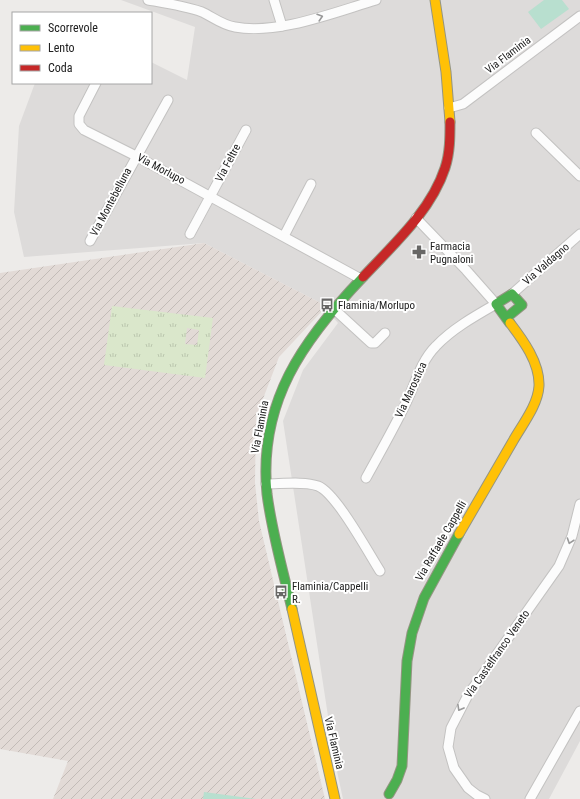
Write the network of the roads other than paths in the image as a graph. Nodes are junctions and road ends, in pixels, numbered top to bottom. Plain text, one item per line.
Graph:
1 (148, 0) edge
2 (274, 0) edge
3 (376, 0) edge
4 (435, 0) edge
5 (580, 16) edge
6 (282, 26) junction
7 (95, 84) edge
8 (168, 100) dead end
9 (450, 108) junction
10 (246, 130) dead end
11 (536, 133) dead end
12 (136, 156) junction
13 (580, 176) edge
14 (311, 184) dead end
15 (210, 196) junction
16 (416, 218) junction
17 (190, 234) dead end
18 (580, 234) edge
19 (284, 236) junction
20 (90, 241) dead end
21 (361, 278) junction
22 (512, 294) junction
23 (496, 304) junction
24 (334, 309) junction
25 (506, 318) junction
26 (385, 333) dead end
27 (366, 478) dead end
28 (266, 484) junction
29 (580, 504) edge
30 (380, 571) dead end
31 (580, 711) edge
32 (389, 794) dead end
33 (335, 799) edge
34 (485, 799) edge
35 (530, 799) edge

1 - 6 street
2 - 6 street
6 -> 3 street
4 - 9 street, Via Flaminia
5 - 9 street, Via Flaminia
7 - 12 street, Via Morlupo
8 - 12 street, Via Montebelluna
9 - 16 street, Via Flaminia
10 - 15 street, Via Feltre
11 - 13 street
12 - 15 street, Via Morlupo
12 - 20 street, Via Montebelluna
14 - 19 street
15 - 17 street, Via Feltre
15 - 19 street, Via Morlupo
16 - 21 street, Via Flaminia
16 - 23 street
18 - 22 street, Via Valdagno
19 - 21 street, Via Morlupo
21 - 24 street, Via Flaminia
22 - 23 street
22 - 25 street
23 - 25 street, Via Raffaele Cappelli
23 - 27 street, Via Marostica
24 - 26 street
24 - 28 street, Via Flaminia
25 - 32 street, Via Raffaele Cappelli
28 - 30 street
28 - 33 street, Via Flaminia
29 -> 34 street, Via Castelfranco Veneto
31 - 35 street

